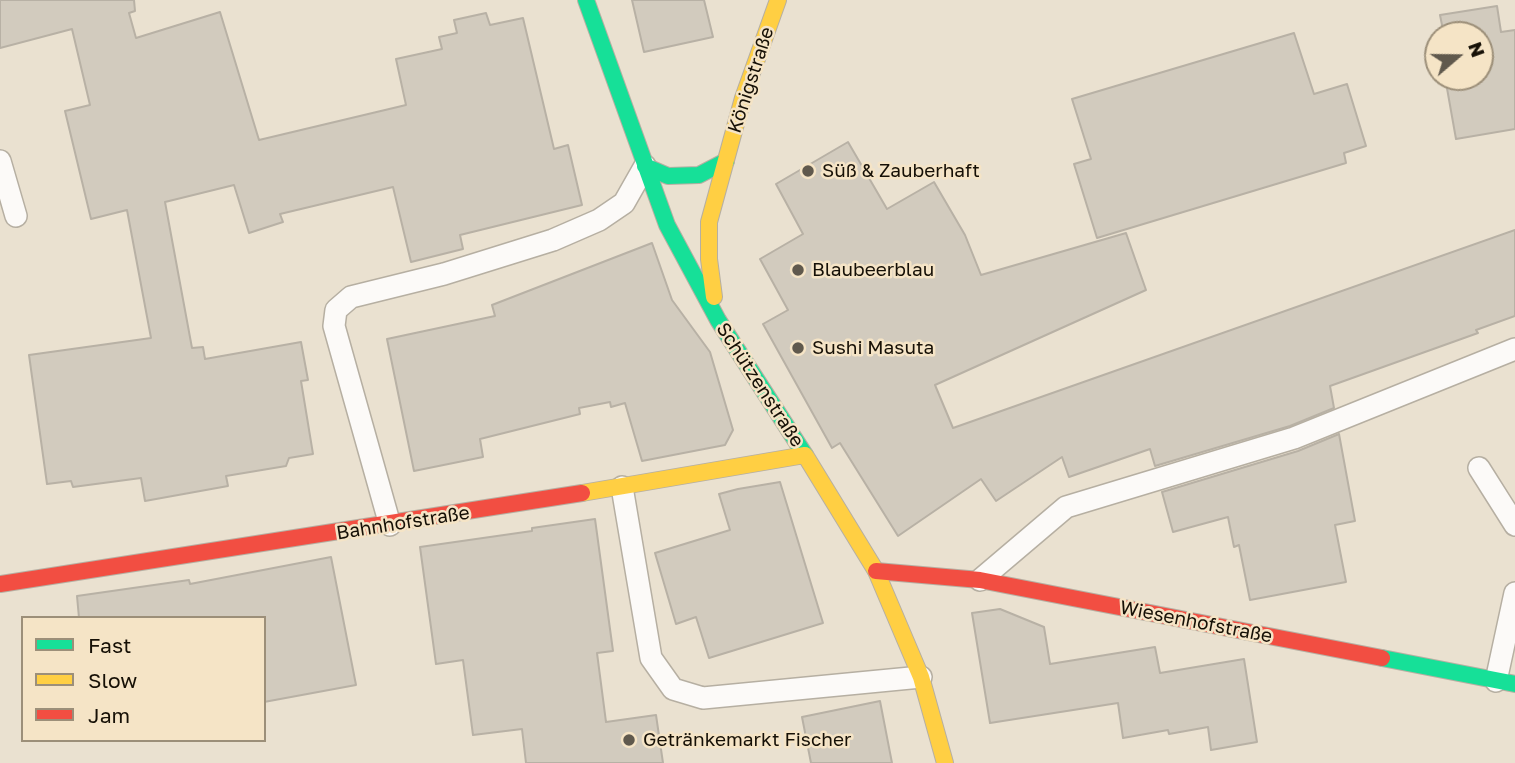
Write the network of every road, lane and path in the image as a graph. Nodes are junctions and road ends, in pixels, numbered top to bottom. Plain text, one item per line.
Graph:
1 (586, 0) edge
2 (778, 0) edge
3 (0, 161) edge
4 (726, 161) junction
5 (645, 166) junction
6 (16, 216) dead end
7 (718, 320) junction
8 (1515, 349) edge
9 (805, 455) junction
10 (1479, 468) dead end
11 (622, 487) junction
12 (390, 525) junction
13 (1515, 525) edge
14 (876, 571) junction
15 (980, 580) junction
16 (0, 584) edge
17 (1515, 593) edge
18 (921, 677) junction
19 (1505, 682) edge
20 (945, 763) edge

1 - 5 street, Schützenstraße
2 - 4 street, Königstraße
3 - 6 lane
4 - 5 street
4 - 7 street, Königstraße
5 - 7 street, Schützenstraße
5 - 12 lane
7 - 9 street, Schützenstraße
8 - 15 lane
9 - 11 street, Bahnhofstraße
9 - 14 street, Schützenstraße
10 - 13 lane
11 - 12 street, Bahnhofstraße
11 - 18 lane
12 - 16 street, Bahnhofstraße
14 - 15 street, Wiesenhofstraße
14 - 18 street, Schützenstraße
15 - 19 street, Wiesenhofstraße
17 - 19 lane
18 - 20 street, Schützenstraße

